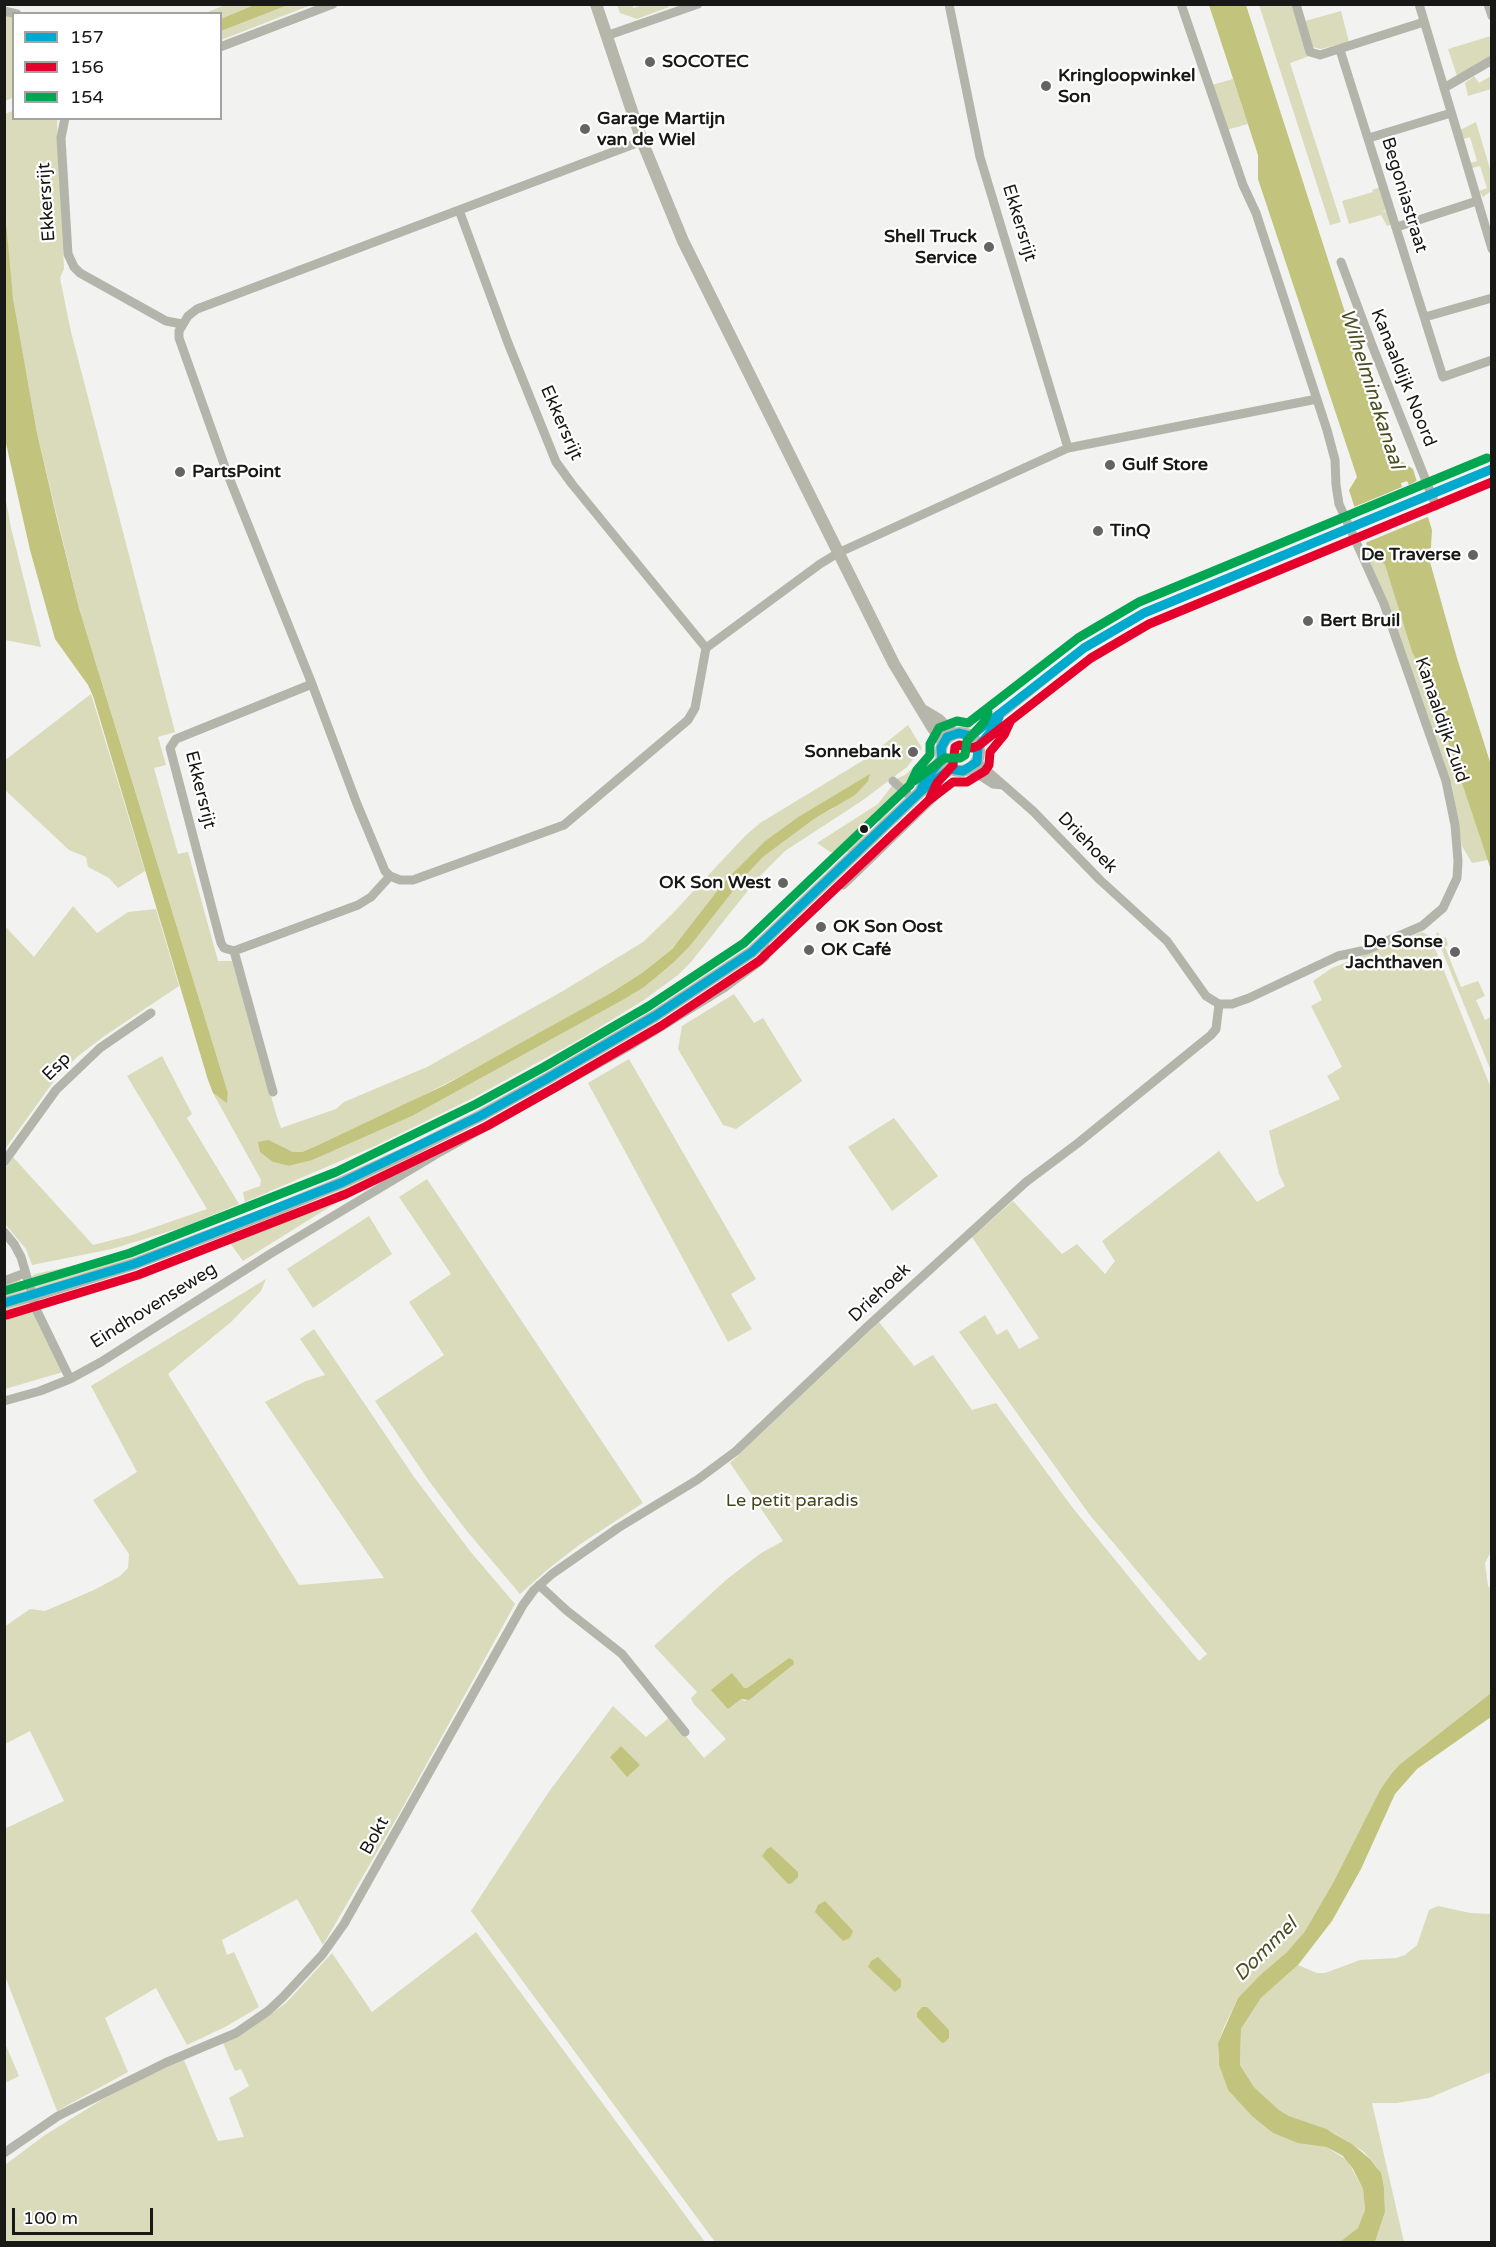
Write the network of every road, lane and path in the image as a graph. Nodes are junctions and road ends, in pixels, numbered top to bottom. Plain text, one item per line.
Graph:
1 (333, 4) edge
2 (596, 4) edge
3 (698, 4) edge
4 (949, 4) edge
5 (1181, 4) edge
6 (1296, 4) edge
7 (1419, 4) edge
8 (1488, 4) edge
9 (1491, 16) edge
10 (1425, 22) junction
11 (606, 36) junction
12 (222, 45) edge
13 (1340, 50) junction
14 (1491, 60) edge
15 (1444, 88) junction
16 (1451, 113) junction
17 (65, 120) edge
18 (1369, 138) junction
19 (642, 141) junction
20 (1477, 201) junction
21 (459, 210) junction
22 (1397, 227) junction
23 (1491, 249) edge
24 (1341, 262) dead end
25 (1491, 298) edge
26 (1425, 317) junction
27 (182, 324) junction
28 (1491, 360) edge
29 (1317, 399) junction
30 (1068, 448) junction
31 (1491, 469) edge
32 (1428, 496) junction
33 (1436, 506) dead end
34 (1355, 526) junction
35 (838, 553) junction
36 (706, 648) junction
37 (312, 684) junction
38 (948, 738) junction
39 (975, 742) junction
40 (946, 764) junction
41 (973, 766) junction
42 (893, 781) dead end
43 (939, 792) dead end
44 (916, 796) junction
45 (896, 823) junction
46 (390, 876) junction
47 (843, 885) dead end
48 (764, 941) junction
49 (234, 951) junction
50 (1219, 1004) junction
51 (151, 1012) dead end
52 (273, 1092) dead end
53 (4, 1162) edge
54 (4, 1232) edge
55 (25, 1273) junction
56 (4, 1281) edge
57 (32, 1296) junction
58 (4, 1302) edge
59 (70, 1378) junction
60 (4, 1401) edge
61 (539, 1585) junction
62 (684, 1732) dead end
63 (4, 2153) edge

1 - 12 street
2 - 11 main road
3 - 11 street
4 - 30 street, Ekkersrijt
5 - 29 street
6 - 13 street
7 - 10 street
8 - 9 street
10 - 13 street
10 - 15 street
11 - 19 main road
13 - 18 street, Begoniastraat
14 - 15 street
15 - 16 street
16 - 18 street
16 - 20 street
17 - 27 street, Ekkersrijt
18 - 22 street, Begoniastraat
19 - 21 street
19 - 35 main road
20 - 22 street
20 - 23 street
21 - 27 street
21 - 36 street, Ekkersrijt
22 - 26 street, Begoniastraat
24 - 32 street, Kanaaldijk Noord
25 - 26 street
26 - 28 street, Begoniastraat
27 - 37 street
29 - 30 street
29 - 34 street
30 - 35 street
31 - 32 street
32 - 33 street, Kanaaldijk Noord
32 - 34 street
34 - 39 street
34 - 50 street, Kanaaldijk Zuid
35 - 36 street
35 - 38 main road
36 - 46 street
37 - 46 street
37 - 49 street, Ekkersrijt
38 - 39 main road
38 - 40 main road
39 - 41 main road
40 - 41 main road
40 - 44 main road, Eindhovenseweg
41 - 50 street, Driehoek
42 - 44 street
43 - 45 street, Eindhovenseweg
44 - 45 main road, Eindhovenseweg
45 - 47 street, Eindhovenseweg
45 - 48 main road, Eindhovenseweg
46 - 49 street
48 - 57 main road, Eindhovenseweg
48 - 59 street, Eindhovenseweg
49 - 52 street, Ekkersrijt
50 - 61 street, Driehoek
51 - 53 street, Esp
54 - 55 street
55 - 56 street
55 - 57 street
57 - 58 main road, Eindhovenseweg
57 - 59 street
59 - 60 street, Eindhovenseweg
61 - 62 street
61 - 63 street, Bokt

